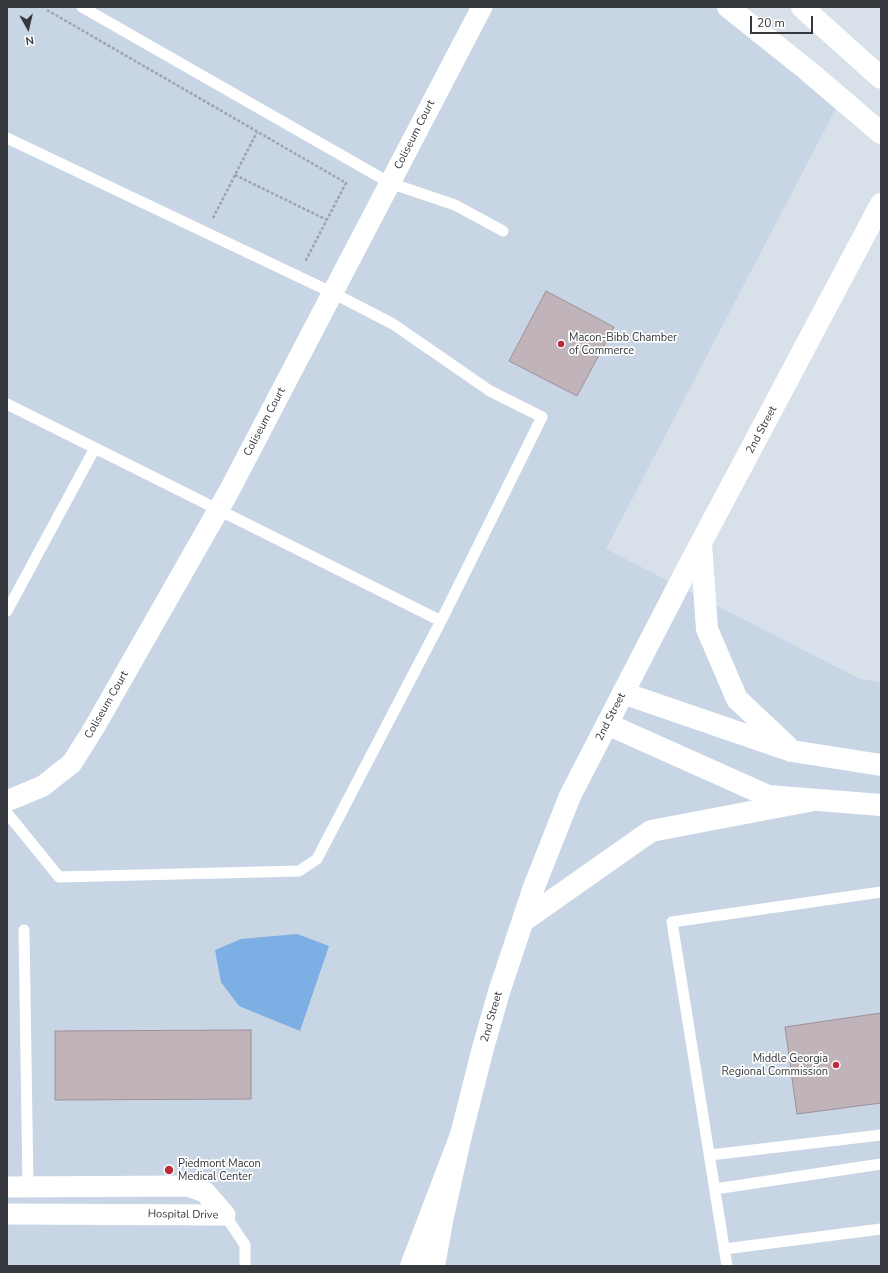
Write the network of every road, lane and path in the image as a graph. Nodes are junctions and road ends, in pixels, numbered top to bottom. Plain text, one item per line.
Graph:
1 (482, 7) edge
2 (728, 7) edge
3 (802, 7) edge
4 (83, 8) edge
5 (47, 10) dead end
6 (881, 78) edge
7 (258, 132) junction
8 (881, 133) edge
9 (11, 140) edge
10 (235, 175) junction
11 (390, 183) junction
12 (881, 204) edge
13 (206, 214) dead end
14 (214, 218) junction
15 (327, 220) junction
16 (221, 221) dead end
17 (503, 231) dead end
18 (299, 257) dead end
19 (333, 293) junction
20 (7, 404) edge
21 (95, 448) junction
22 (219, 510) junction
23 (701, 544) junction
24 (7, 611) edge
25 (441, 621) junction
26 (623, 693) junction
27 (607, 724) junction
28 (792, 751) junction
29 (881, 765) edge
30 (814, 800) junction
31 (7, 801) edge
32 (881, 805) edge
33 (7, 813) edge
34 (881, 892) edge
35 (523, 921) junction
36 (24, 930) dead end
37 (461, 1135) junction
38 (881, 1135) edge
39 (710, 1155) junction
40 (881, 1164) edge
41 (28, 1186) junction
42 (7, 1187) edge
43 (715, 1189) junction
44 (7, 1214) edge
45 (225, 1215) junction
46 (881, 1229) edge
47 (724, 1249) junction
48 (245, 1266) edge
49 (411, 1266) edge
50 (434, 1266) edge
51 (727, 1266) edge

1 - 11 street, Coliseum Court
2 - 8 main road
3 - 6 main road
4 - 11 lane
5 - 7 path
7 - 10 path
7 - 15 path
9 - 19 lane
10 - 14 path
10 - 15 path
11 - 17 lane
11 - 19 street, Coliseum Court
12 - 23 main road, 2nd Street
13 - 14 path
14 - 16 path
15 - 18 path
19 - 22 street, Coliseum Court
19 - 25 lane
20 - 21 lane
21 - 22 lane
21 - 24 lane
22 - 25 lane
22 - 31 street, Coliseum Court
23 - 26 main road, 2nd Street
23 - 28 main road
25 - 33 lane
26 - 27 main road, 2nd Street
26 - 28 main road
27 - 30 main road
27 - 35 main road, 2nd Street
28 - 29 main road
30 - 32 main road
30 - 35 main road
34 - 39 lane
35 - 37 main road, 2nd Street
36 - 41 lane
37 - 49 main road
37 - 50 main road, 2nd Street
38 - 39 lane
39 - 43 lane
40 - 43 lane
41 - 42 street, Hospital Drive
41 - 45 street, Hospital Drive
43 - 47 lane
44 - 45 street, Hospital Drive
45 - 48 lane
46 - 47 lane
47 - 51 lane

